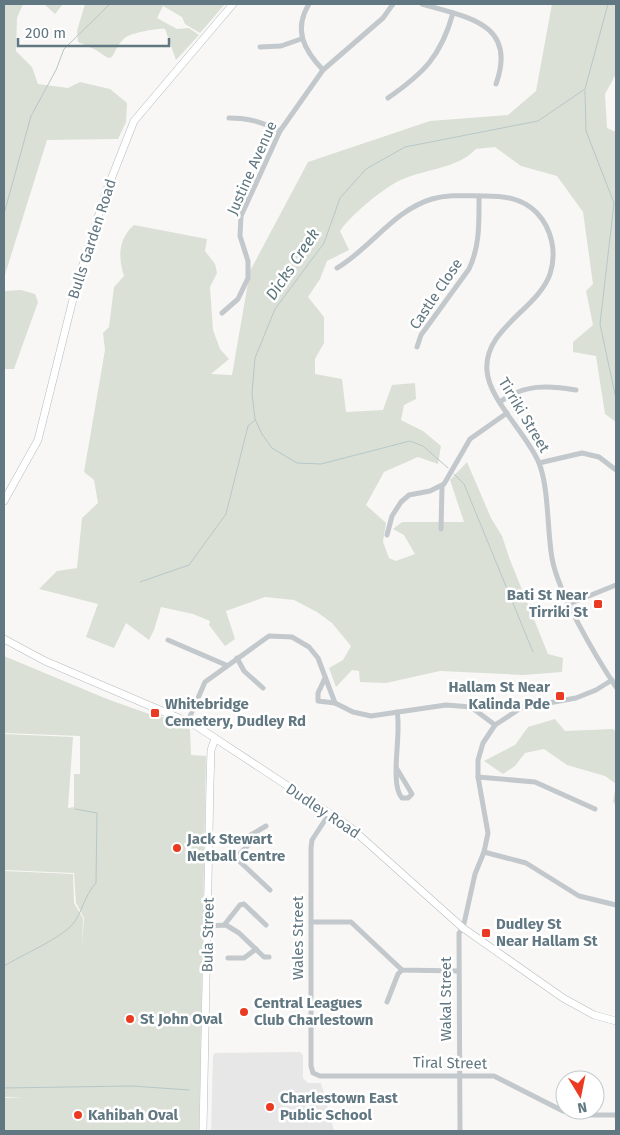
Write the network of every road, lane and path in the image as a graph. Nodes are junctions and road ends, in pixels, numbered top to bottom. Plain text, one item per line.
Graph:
1 (233, 4) edge
2 (309, 4) edge
3 (393, 4) edge
4 (422, 4) edge
5 (453, 13) junction
6 (301, 39) junction
7 (260, 47) dead end
8 (323, 70) junction
9 (496, 84) dead end
10 (388, 98) dead end
11 (229, 118) dead end
12 (280, 131) junction
13 (479, 196) junction
14 (337, 268) dead end
15 (222, 313) dead end
16 (417, 347) dead end
17 (576, 390) dead end
18 (500, 402) junction
19 (507, 413) junction
20 (539, 463) junction
21 (616, 470) edge
22 (442, 486) junction
23 (4, 501) edge
24 (441, 529) dead end
25 (387, 535) dead end
26 (616, 585) edge
27 (569, 604) junction
28 (4, 640) edge
29 (168, 640) dead end
30 (237, 658) junction
31 (226, 665) junction
32 (325, 678) junction
33 (612, 680) junction
34 (264, 688) dead end
35 (616, 688) edge
36 (335, 703) junction
37 (397, 712) junction
38 (188, 721) junction
39 (495, 725) junction
40 (215, 739) junction
41 (398, 769) junction
42 (478, 777) junction
43 (595, 809) dead end
44 (329, 814) junction
45 (266, 826) dead end
46 (484, 852) junction
47 (236, 858) junction
48 (209, 859) junction
49 (270, 890) dead end
50 (616, 904) edge
51 (311, 922) junction
52 (225, 924) junction
53 (266, 925) dead end
54 (208, 926) junction
55 (463, 928) junction
56 (256, 949) junction
57 (269, 957) dead end
58 (228, 958) dead end
59 (402, 970) junction
60 (458, 971) junction
61 (387, 1002) dead end
62 (616, 1021) edge
63 (311, 1066) joint
64 (459, 1075) junction
65 (616, 1115) edge
66 (204, 1131) edge
67 (460, 1131) edge

1 - 23 main road, Bulls Garden Road
2 - 6 street
3 - 8 street, Justine Avenue
4 - 5 street
5 - 9 street
5 - 10 street
6 - 7 street
6 - 8 street
8 - 12 street, Justine Avenue
11 - 12 street
12 - 15 street, Justine Avenue
13 - 14 street, Tirriki Street
13 - 16 street, Castle Close
13 - 18 street, Tirriki Street
17 - 18 street
18 - 19 street, Tirriki Street
19 - 20 street, Tirriki Street
19 - 22 street
20 - 21 street
20 - 27 street, Tirriki Street
22 - 24 street
22 - 25 street
26 - 27 street
27 - 33 street, Tirriki Street
28 - 38 main road, Dudley Road
29 - 31 street
30 - 31 street
30 - 32 street
30 - 34 street
31 - 38 street
32 - 36 street
32 - 36 street
33 - 35 street, Tirriki Street
33 - 39 street
36 - 37 street
37 - 39 street
37 - 41 street
38 - 40 main road, Dudley Road
39 - 42 street, Wakal Street
40 - 44 main road, Dudley Road
40 - 48 main road, Bula Street
41 - 41 street
42 - 43 street
42 - 46 street, Wakal Street
44 - 51 street, Wales Street
44 - 55 main road, Dudley Road
45 - 47 street
46 - 50 street
46 - 55 street, Wakal Street
47 - 48 street
47 - 49 street
48 - 54 main road, Bula Street
51 - 59 street
51 - 63 street, Wales Street
52 - 53 street
52 - 54 street
52 - 56 street
54 - 66 main road, Bula Street
55 - 60 street, Wakal Street
55 - 62 main road, Dudley Road
56 - 57 street
56 - 58 street
59 - 60 street
59 - 61 street
60 - 64 street, Wakal Street
63 - 64 street, Tiral Street
64 - 65 street, Tiral Street
64 - 67 street, Wakal Street

